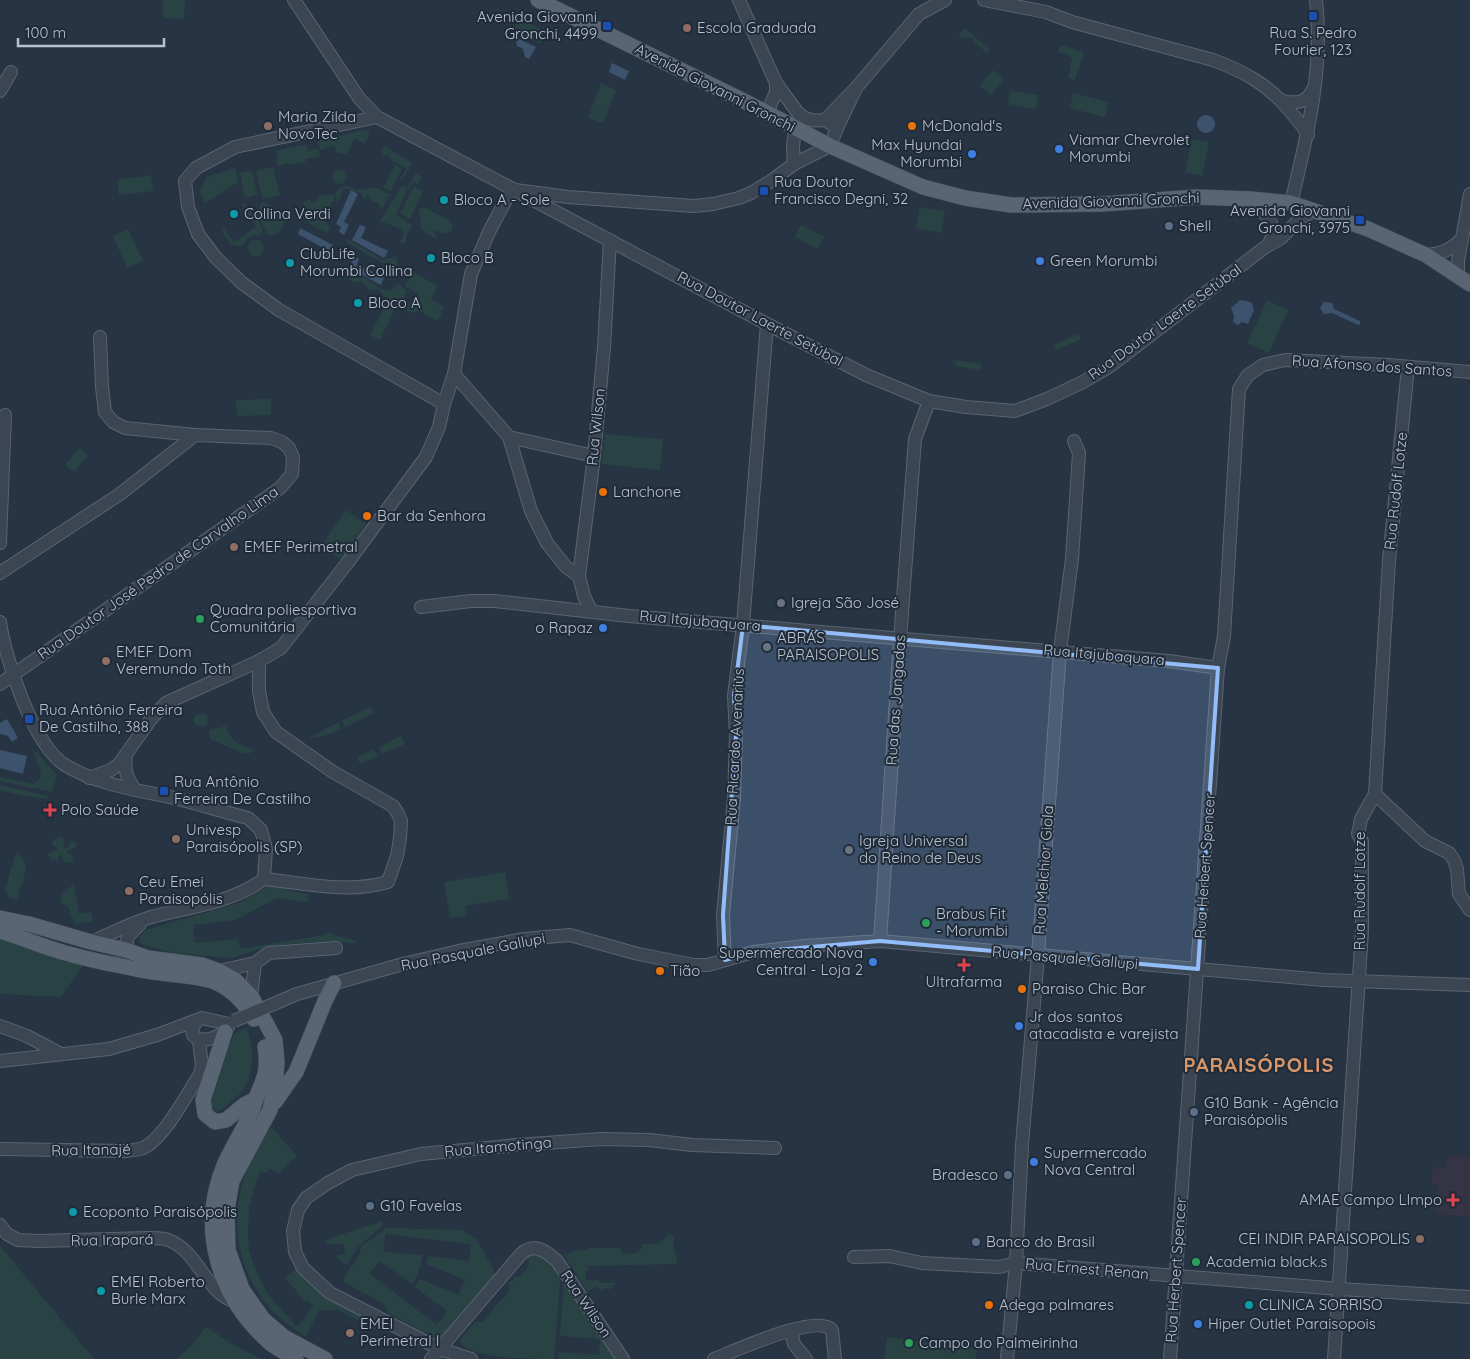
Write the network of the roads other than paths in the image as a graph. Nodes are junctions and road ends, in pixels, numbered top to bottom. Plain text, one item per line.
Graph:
1 (294, 0) edge
2 (538, 0) edge
3 (738, 0) edge
4 (945, 0) edge
5 (984, 0) edge
6 (1037, 0) edge
7 (1316, 0) edge
8 (1046, 12) junction
9 (12, 72) dead end
10 (776, 83) junction
11 (1315, 84) junction
12 (856, 88) junction
13 (0, 91) edge
14 (1282, 101) junction
15 (767, 113) junction
16 (377, 117) junction
17 (825, 120) junction
18 (795, 128) junction
19 (837, 128) junction
20 (1308, 135) junction
21 (830, 146) junction
22 (794, 164) junction
23 (514, 190) junction
24 (1470, 194) edge
25 (1250, 198) junction
26 (1291, 203) junction
27 (1314, 211) junction
28 (610, 240) junction
29 (1461, 240) junction
30 (1265, 247) junction
31 (1426, 255) junction
32 (1464, 279) edge
33 (766, 324) junction
34 (100, 337) dead end
35 (1408, 367) junction
36 (1470, 372) edge
37 (454, 374) junction
38 (1248, 375) joint
39 (929, 402) junction
40 (444, 404) junction
41 (5, 415) dead end
42 (195, 436) junction
43 (509, 437) junction
44 (1074, 441) dead end
45 (594, 456) junction
46 (0, 544) edge
47 (0, 574) edge
48 (579, 576) junction
49 (421, 607) dead end
50 (591, 611) junction
51 (0, 622) edge
52 (743, 625) junction
53 (900, 639) junction
54 (1060, 651) junction
55 (259, 661) junction
56 (1218, 668) junction
57 (14, 675) junction
58 (0, 684) edge
59 (127, 752) junction
60 (90, 778) junction
61 (136, 790) junction
62 (1375, 794) junction
63 (264, 879) junction
64 (1470, 910) edge
65 (0, 918) edge
66 (148, 918) junction
67 (0, 931) edge
68 (90, 942) junction
69 (880, 942) junction
70 (336, 948) dead end
71 (126, 950) junction
72 (1038, 956) junction
73 (725, 960) junction
74 (255, 962) junction
75 (122, 966) junction
76 (1198, 969) junction
77 (219, 971) junction
78 (1359, 981) junction
79 (334, 983) junction
80 (1470, 985) edge
81 (251, 996) junction
82 (196, 1022) junction
83 (0, 1026) edge
84 (216, 1032) junction
85 (157, 1035) junction
86 (60, 1054) junction
87 (0, 1061) edge
88 (256, 1099) junction
89 (270, 1110) junction
90 (775, 1148) dead end
91 (0, 1150) edge
92 (0, 1225) edge
93 (854, 1257) dead end
94 (1016, 1263) junction
95 (1177, 1276) junction
96 (1340, 1289) junction
97 (1470, 1297) edge
98 (234, 1302) junction
99 (790, 1330) junction
100 (440, 1349) junction
101 (296, 1359) edge
102 (325, 1359) edge
103 (431, 1359) edge
104 (471, 1359) edge
105 (623, 1359) edge
106 (714, 1359) edge
107 (806, 1359) edge
108 (835, 1359) edge
109 (1007, 1359) edge
110 (1170, 1359) edge
111 (1334, 1359) edge

1 - 16 street, Rua Doutor Laerte Setúbal
2 - 15 main road, Avenida Giovanni Gronchi
3 - 10 street
4 - 12 street
5 - 8 street
6 - 8 street
7 - 11 street
8 - 14 street
9 - 13 street
10 - 15 street
10 - 17 street
11 - 14 street
11 - 20 street
12 - 17 street
12 - 19 street
14 - 20 street
15 - 18 main road, Avenida Giovanni Gronchi
16 - 23 street, Rua Doutor Laerte Setúbal
16 - 40 street
17 - 19 street
18 - 21 main road, Avenida Giovanni Gronchi
18 - 22 street
19 - 21 street
20 - 26 street
21 - 22 street
21 - 25 main road, Avenida Giovanni Gronchi
22 - 23 street
23 - 28 street, Rua Doutor Laerte Setúbal
23 - 37 street
24 - 29 street
25 - 26 main road, Avenida Giovanni Gronchi
25 - 30 street
26 - 27 main road, Avenida Giovanni Gronchi
27 - 30 street, Rua Doutor Laerte Setúbal
27 - 31 main road, Avenida Giovanni Gronchi
28 - 33 street, Rua Doutor Laerte Setúbal
28 - 45 street, Rua Wilson
29 - 31 street
29 - 32 street
30 - 39 street, Rua Doutor Laerte Setúbal
31 - 32 main road, Avenida Giovanni Gronchi
33 - 39 street, Rua Doutor Laerte Setúbal
33 - 52 street, Rua Ricardo Avenarius
34 - 42 street, Rua Doutor José Pedro de Carvalho Lima
35 - 36 street, Rua Afonso dos Santos
35 - 38 street, Rua Afonso dos Santos
35 - 62 street, Rua Rudolf Lotze
37 - 40 street
37 - 43 street
38 - 56 street, Rua Herbert Spencer
39 - 53 street, Rua das Jangadas
40 - 55 street
41 - 46 street
42 - 47 street
42 - 57 street, Rua Doutor José Pedro de Carvalho Lima
43 - 45 street
43 - 48 street
44 - 54 street, Rua Melchior Giola
45 - 48 street, Rua Wilson
48 - 50 street, Rua Wilson
49 - 50 street, Rua Itajubaquara
50 - 52 street, Rua Itajubaquara
51 - 57 street
52 - 53 street, Rua Itajubaquara
52 - 73 street, Rua Ricardo Avenarius
53 - 54 street, Rua Itajubaquara
53 - 69 street, Rua das Jangadas
54 - 56 street, Rua Itajubaquara
54 - 72 street, Rua Melchior Giola
55 - 59 street
55 - 63 street
56 - 76 street, Rua Herbert Spencer
57 - 58 street, Rua Doutor José Pedro de Carvalho Lima
57 - 60 street
59 - 60 street
59 - 61 street
60 - 61 street
61 - 63 street
62 - 64 street
62 - 78 street, Rua Rudolf Lotze
63 - 66 street
65 - 68 main road
66 - 68 street
66 - 71 street
67 - 75 main road
68 - 71 main road
69 - 72 street, Rua Pasquale Gallupi
69 - 73 street, Rua Pasquale Gallupi
70 - 74 street
71 - 75 street
71 - 77 main road
72 - 76 street, Rua Pasquale Gallupi
72 - 94 street, Rua Melchior Giola
73 - 79 street, Rua Pasquale Gallupi
74 - 77 street
74 - 81 street
75 - 88 main road
76 - 78 street, Rua Pasquale Gallupi
76 - 95 street, Rua Herbert Spencer
77 - 81 main road
78 - 80 street, Rua Pasquale Gallupi
78 - 96 street, Rua Rudolf Lotze
79 - 84 street, Rua Pasquale Gallupi, bridge
79 - 89 main road
81 - 89 main road
82 - 84 street
82 - 84 street
82 - 85 street
83 - 86 street
84 - 85 street
84 - 88 main road
84 - 91 street, Rua Itanajé
85 - 86 street
86 - 87 street
88 - 98 main road
89 - 102 main road
90 - 100 street, Rua Itamotinga
92 - 98 street, Rua Irapará
93 - 94 street, Rua Ernest Renan
94 - 95 street, Rua Ernest Renan
94 - 109 street, Rua Melchior Giola
95 - 96 street, Rua Ernest Renan
95 - 110 street, Rua Herbert Spencer
96 - 97 street, Rua Ernest Renan
96 - 111 street, Rua Rudolf Lotze
98 - 101 main road
99 - 106 street
99 - 107 street
99 - 108 street
100 - 103 street
100 - 104 street
100 - 105 street, Rua Wilson

